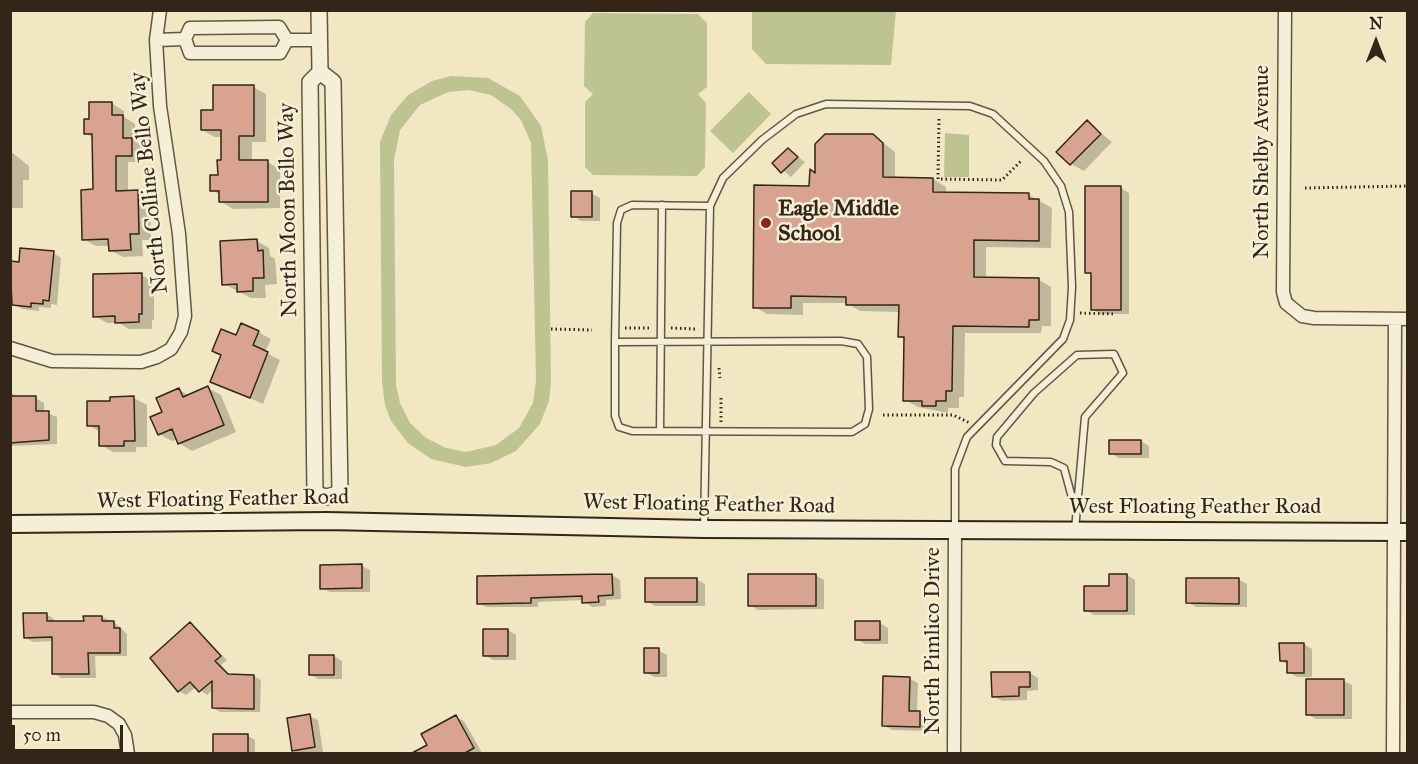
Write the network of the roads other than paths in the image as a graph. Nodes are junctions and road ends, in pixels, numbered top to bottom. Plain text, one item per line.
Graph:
1 (160, 10) edge
2 (319, 10) edge
3 (1286, 10) edge
4 (185, 39) junction
5 (156, 40) junction
6 (287, 40) junction
7 (320, 40) junction
8 (321, 72) junction
9 (662, 205) junction
10 (710, 206) junction
11 (1401, 319) edge
12 (615, 342) junction
13 (660, 342) junction
14 (707, 342) junction
15 (10, 348) edge
16 (660, 431) junction
17 (705, 431) junction
18 (327, 497) junction
19 (1077, 500) junction
20 (327, 520) junction
21 (10, 524) edge
22 (704, 529) junction
23 (956, 530) junction
24 (1075, 530) junction
25 (1401, 532) edge
26 (10, 712) edge
27 (128, 753) edge
28 (954, 753) edge
29 (1393, 753) edge

1 - 5 street, North Colline Bello Way
2 - 7 street
3 - 11 street, North Shelby Avenue
4 - 5 street
4 - 6 street
4 - 6 street
5 - 15 street, North Colline Bello Way
6 - 7 street
7 - 8 street
8 - 18 street, North Moon Bello Way
8 - 18 street, North Moon Bello Way
9 - 10 lane
9 - 12 lane
9 - 13 lane
10 - 14 lane
10 - 23 lane
11 - 25 street
12 - 13 lane
12 - 16 lane
13 - 14 lane
13 - 16 lane
14 - 17 lane
14 - 17 lane
16 - 17 lane
17 - 22 lane
18 - 20 street
19 - 19 lane
19 - 24 lane
20 - 21 main road, West Floating Feather Road
20 - 22 main road, West Floating Feather Road
22 - 23 main road, West Floating Feather Road
23 - 24 main road, West Floating Feather Road
23 - 28 street, North Pimlico Drive
24 - 25 main road, West Floating Feather Road
25 - 29 street
26 - 27 street

